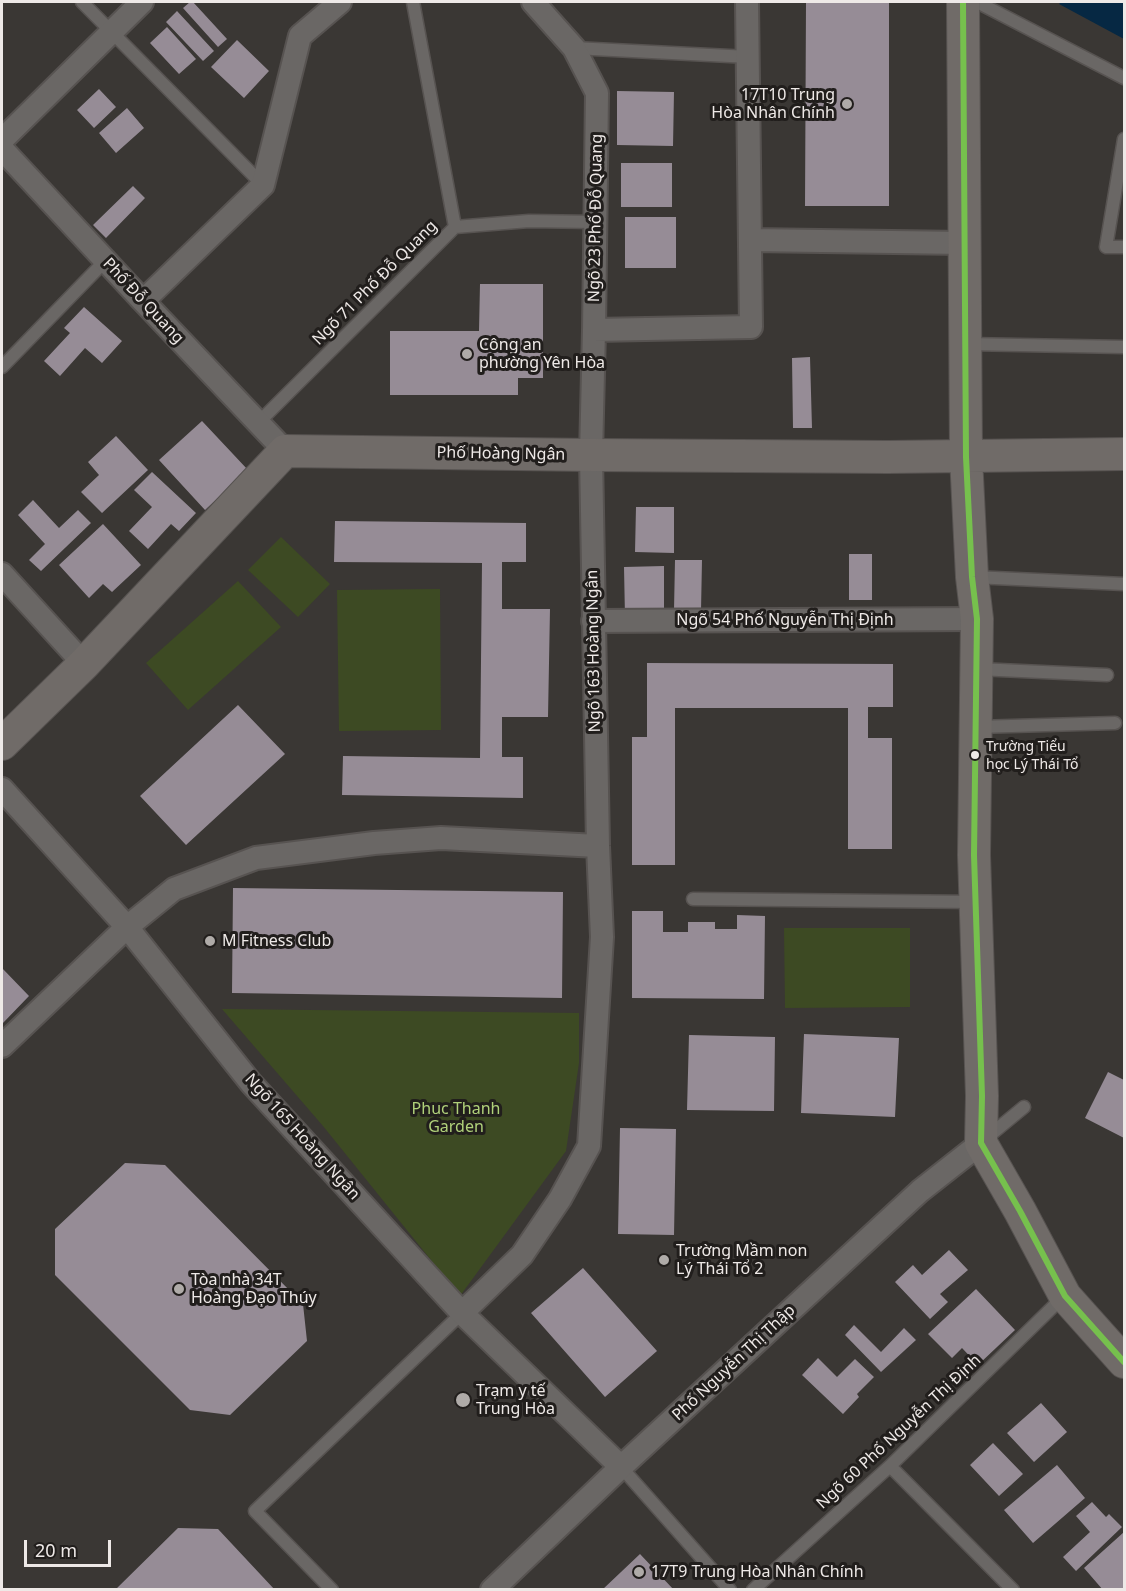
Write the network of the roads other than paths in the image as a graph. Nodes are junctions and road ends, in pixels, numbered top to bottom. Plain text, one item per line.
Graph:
1 (82, 2) edge
2 (142, 2) edge
3 (340, 2) edge
4 (413, 2) edge
5 (533, 2) edge
6 (747, 2) edge
7 (963, 2) edge
8 (977, 2) edge
9 (112, 31) junction
10 (574, 48) junction
11 (749, 57) junction
12 (1125, 78) edge
13 (1125, 139) edge
14 (2, 140) edge
15 (2, 149) edge
16 (1122, 169) edge
17 (263, 185) junction
18 (595, 222) junction
19 (455, 226) junction
20 (750, 240) junction
21 (964, 243) junction
22 (1125, 247) edge
23 (106, 261) junction
24 (142, 301) junction
25 (594, 330) junction
26 (966, 344) junction
27 (1125, 347) edge
28 (4, 360) edge
29 (258, 423) junction
30 (285, 451) junction
31 (1125, 454) edge
32 (591, 455) junction
33 (966, 457) junction
34 (2, 574) edge
35 (972, 577) junction
36 (1125, 584) edge
37 (977, 619) junction
38 (593, 621) junction
39 (84, 664) junction
40 (978, 669) junction
41 (1107, 675) dead end
42 (1115, 723) dead end
43 (977, 727) junction
44 (2, 744) edge
45 (2, 789) edge
46 (598, 846) junction
47 (693, 899) dead end
48 (976, 902) junction
49 (127, 927) junction
50 (2, 1046) edge
51 (1024, 1107) dead end
52 (981, 1143) junction
53 (1065, 1296) junction
54 (462, 1313) junction
55 (1125, 1362) edge
56 (890, 1466) junction
57 (621, 1467) junction
58 (332, 1590) edge
59 (492, 1590) edge
60 (730, 1590) edge
61 (753, 1590) edge
62 (1013, 1590) edge

1 - 9 lane
2 - 9 street
3 - 17 street
4 - 19 lane, Ngõ 71 Phố Đỗ Quang
5 - 10 street, Ngõ 23 Phố Đỗ Quang
6 - 11 street
7 - 21 street
8 - 12 lane
9 - 14 street
9 - 17 lane
10 - 11 lane
10 - 18 street, Ngõ 23 Phố Đỗ Quang
11 - 20 street
13 - 16 lane
15 - 23 street, Phố Đỗ Quang
16 - 22 lane
17 - 24 street
18 - 19 lane
18 - 25 street, Ngõ 23 Phố Đỗ Quang
19 - 29 lane, Ngõ 71 Phố Đỗ Quang
20 - 21 street
20 - 25 street
21 - 26 street
23 - 24 street, Phố Đỗ Quang
23 - 28 lane
24 - 29 street, Phố Đỗ Quang
25 - 32 street, Ngõ 23 Phố Đỗ Quang
26 - 27 lane
26 - 33 street
29 - 30 street, Phố Đỗ Quang
30 - 32 street, Phố Hoàng Ngân
30 - 39 street
31 - 33 street, Phố Hoàng Ngân
32 - 33 street, Phố Hoàng Ngân
32 - 38 street, Ngõ 163 Hoàng Ngân
33 - 35 street
34 - 39 street
35 - 36 lane
35 - 37 street
37 - 38 street, Ngõ 54 Phố Nguyễn Thị Định
37 - 40 street
38 - 46 street, Ngõ 163 Hoàng Ngân
39 - 44 street
40 - 41 lane
40 - 43 street
42 - 43 lane
43 - 48 street
45 - 49 street, Ngõ 165 Hoàng Ngân
46 - 49 street
46 - 54 street, Ngõ 163 Hoàng Ngân
47 - 48 lane
48 - 52 street
49 - 50 street
49 - 54 street, Ngõ 165 Hoàng Ngân
51 - 52 lane
52 - 53 street
52 - 57 street, Phố Nguyễn Thị Thập
53 - 55 street
53 - 56 lane, Ngõ 60 Phố Nguyễn Thị Định
54 - 57 street, Ngõ 165 Hoàng Ngân
54 - 58 lane
56 - 61 lane, Ngõ 60 Phố Nguyễn Thị Định
56 - 62 lane
57 - 59 street, Phố Nguyễn Thị Thập
57 - 60 lane

